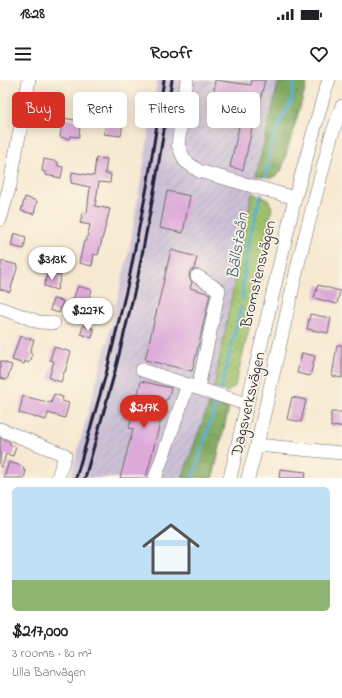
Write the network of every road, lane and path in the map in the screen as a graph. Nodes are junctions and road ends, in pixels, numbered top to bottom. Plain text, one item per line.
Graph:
1 (29, 80) edge
2 (187, 80) edge
3 (330, 80) edge
4 (342, 106) edge
5 (295, 198) junction
6 (0, 220) edge
7 (197, 276) dead end
8 (0, 308) edge
9 (54, 323) dead end
10 (142, 370) dead end
11 (198, 388) junction
12 (246, 404) junction
13 (0, 429) edge
14 (257, 445) junction
15 (342, 453) edge
16 (58, 478) edge
17 (155, 478) edge
18 (230, 478) edge
19 (248, 478) edge

1 - 6 street
2 - 5 street
3 - 5 street, Bromstensvägen
4 - 14 street, Dagsverksvägen
5 - 12 street, Bromstensvägen
7 - 11 street
8 - 9 street
10 - 11 street
11 - 12 street
11 - 17 street
12 - 18 street, Bromstensvägen
13 - 16 street
14 - 15 street
14 - 19 street, Dagsverksvägen

